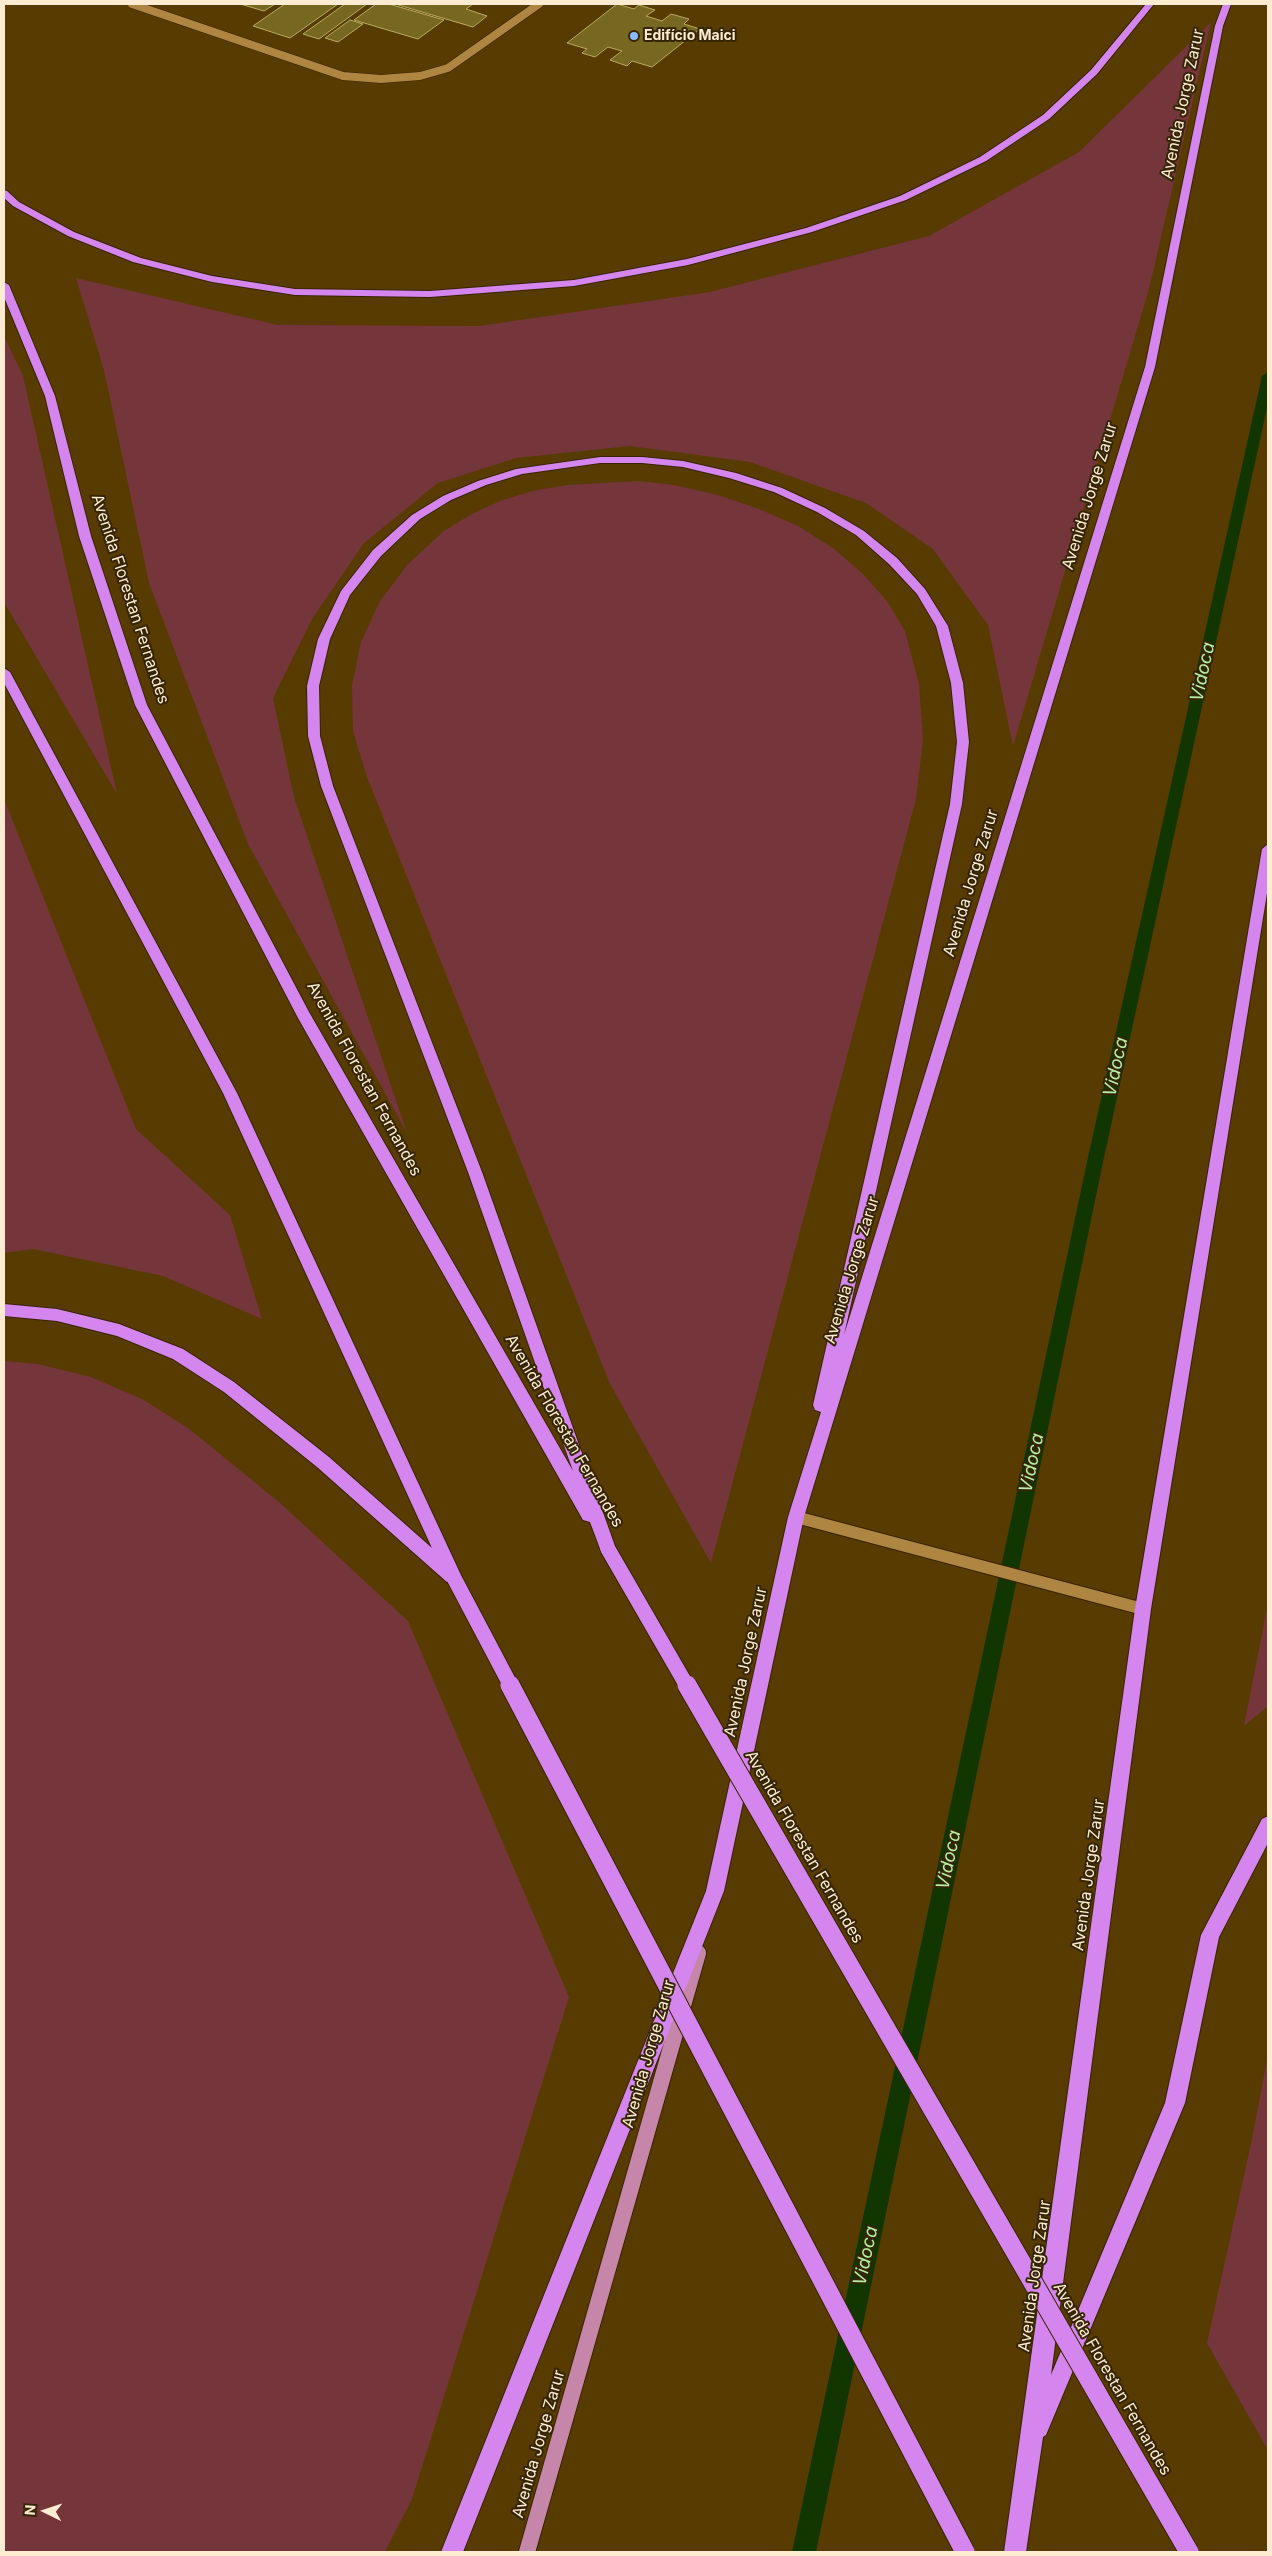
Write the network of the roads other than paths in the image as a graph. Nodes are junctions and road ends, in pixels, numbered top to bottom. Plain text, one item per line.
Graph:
1 (132, 4) edge
2 (539, 4) edge
3 (1150, 4) edge
4 (1227, 4) edge
5 (4, 193) edge
6 (4, 285) edge
7 (4, 672) edge
8 (1268, 849) edge
9 (4, 1310) edge
10 (796, 1517) junction
11 (608, 1549) junction
12 (454, 1578) junction
13 (1143, 1609) junction
14 (1268, 1825) edge
15 (716, 1891) junction
16 (1031, 2447) junction
17 (452, 2552) edge
18 (528, 2552) edge
19 (965, 2552) edge
20 (1015, 2552) edge
21 (1189, 2552) edge

1 - 2 street
3 - 5 highway
4 - 10 highway, Avenida Jorge Zarur
6 - 11 highway, Avenida Florestan Fernandes
7 - 12 highway
8 - 13 highway, Avenida Jorge Zarur
9 - 12 highway
10 - 11 highway
10 - 13 street
10 - 15 highway, Avenida Jorge Zarur
11 - 21 highway, Avenida Florestan Fernandes, bridge
12 - 19 highway, bridge
13 - 16 highway, Avenida Jorge Zarur
14 - 16 highway
15 - 17 highway
15 - 18 main road, Avenida Jorge Zarur
16 - 20 highway, Avenida Jorge Zarur

